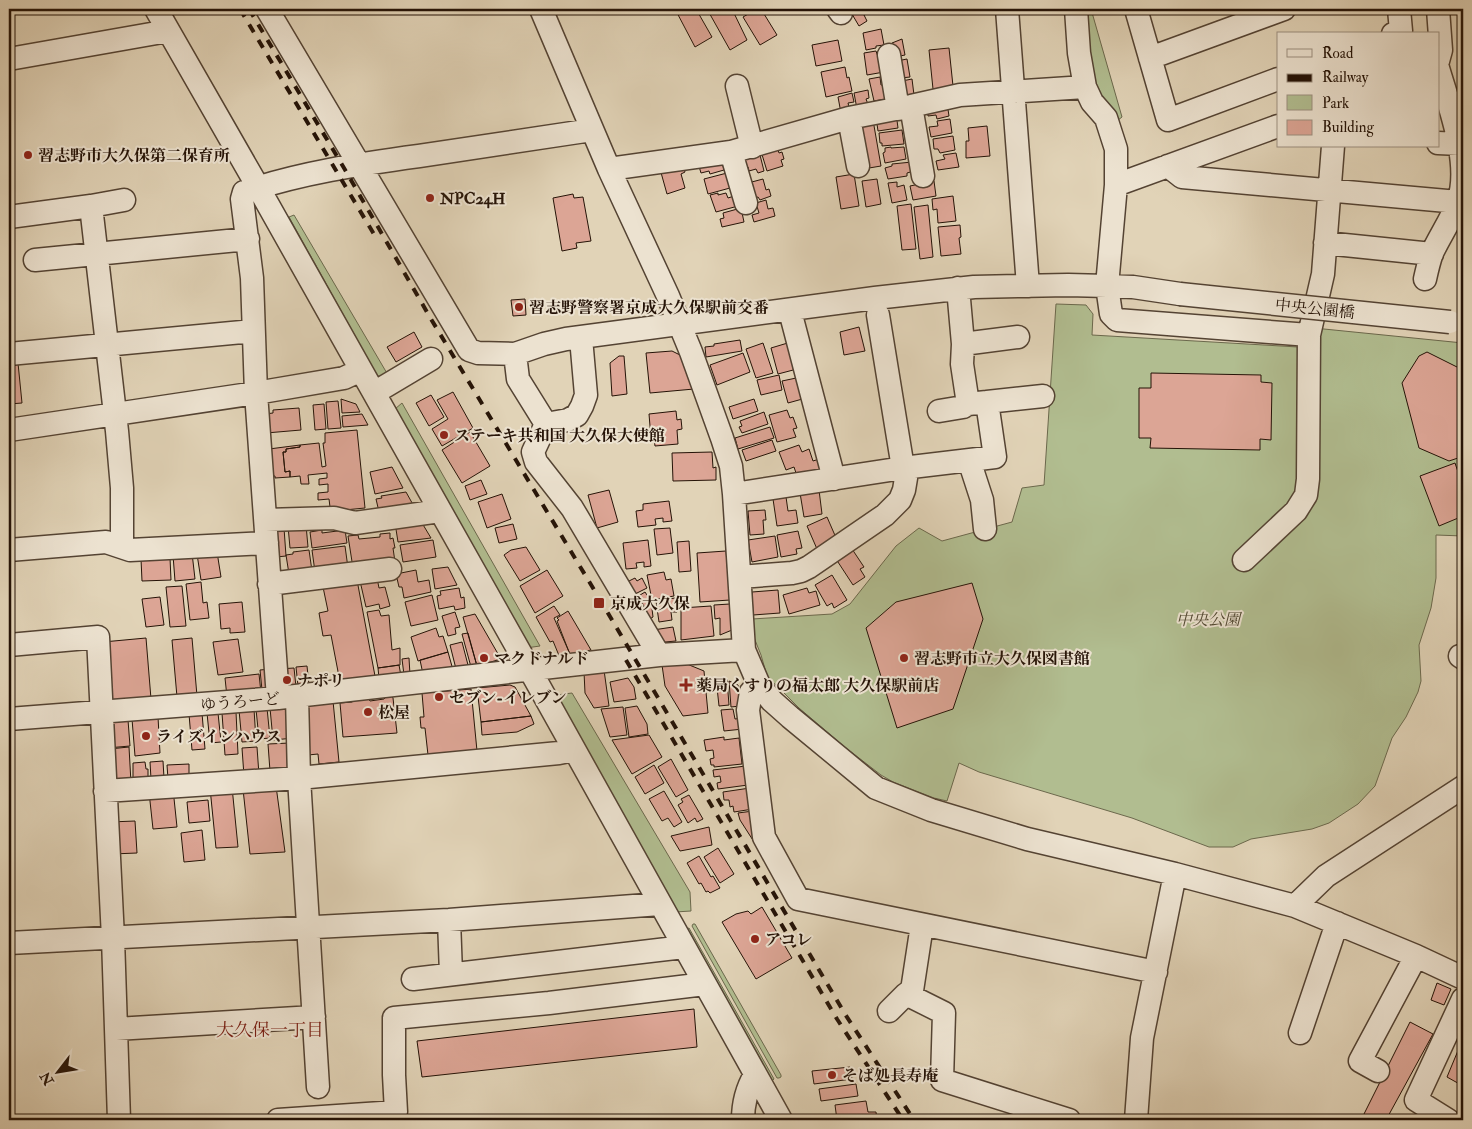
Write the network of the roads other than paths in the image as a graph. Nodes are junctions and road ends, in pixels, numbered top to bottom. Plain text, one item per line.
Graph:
1 (156, 9) edge
2 (267, 9) edge
3 (541, 9) edge
4 (1007, 9) edge
5 (1076, 9) edge
6 (1136, 9) edge
7 (1284, 9) edge
8 (1399, 9) edge
9 (1438, 9) edge
10 (168, 31) junction
11 (1398, 32) edge
12 (1440, 32) edge
13 (1440, 36) edge
14 (1440, 53) edge
15 (889, 55) dead end
16 (1150, 58) junction
17 (9, 59) edge
18 (1440, 82) edge
19 (737, 86) dead end
20 (1276, 86) edge
21 (1085, 87) junction
22 (1014, 92) junction
23 (904, 108) junction
24 (849, 118) junction
25 (1277, 126) edge
26 (592, 130) junction
27 (1449, 144) edge
28 (1333, 148) edge
29 (742, 149) junction
30 (359, 165) junction
31 (858, 166) dead end
32 (1168, 166) junction
33 (609, 169) junction
34 (923, 176) dead end
35 (1116, 185) junction
36 (258, 187) junction
37 (1329, 190) junction
38 (124, 200) dead end
39 (1458, 202) junction
40 (746, 204) dead end
41 (91, 206) junction
42 (9, 217) edge
43 (248, 239) junction
44 (1325, 243) junction
45 (96, 254) junction
46 (1432, 254) junction
47 (35, 260) dead end
48 (1424, 279) dead end
49 (1028, 286) junction
50 (1107, 286) junction
51 (958, 288) junction
52 (790, 310) junction
53 (878, 316) dead end
54 (1456, 323) edge
55 (680, 325) junction
56 (253, 331) junction
57 (1309, 335) junction
58 (1018, 337) dead end
59 (581, 338) junction
60 (963, 344) junction
61 (107, 345) junction
62 (9, 354) edge
63 (515, 354) junction
64 (431, 359) dead end
65 (360, 370) junction
66 (256, 393) junction
67 (374, 393) junction
68 (1043, 396) dead end
69 (978, 403) junction
70 (938, 411) dead end
71 (116, 414) junction
72 (546, 424) junction
73 (9, 430) edge
74 (969, 460) junction
75 (903, 468) junction
76 (834, 478) junction
77 (734, 494) junction
78 (440, 511) junction
79 (266, 520) junction
80 (985, 529) dead end
81 (267, 543) junction
82 (122, 547) junction
83 (9, 550) edge
84 (1244, 560) dead end
85 (390, 569) dead end
86 (740, 577) junction
87 (269, 584) junction
88 (9, 645) edge
89 (744, 650) junction
90 (659, 655) junction
91 (530, 670) junction
92 (759, 685) junction
93 (288, 697) junction
94 (101, 712) junction
95 (9, 719) edge
96 (574, 750) junction
97 (299, 778) junction
98 (1463, 787) edge
99 (105, 791) junction
100 (1175, 874) junction
101 (660, 904) junction
102 (1295, 906) junction
103 (448, 920) junction
104 (1337, 923) junction
105 (922, 924) junction
106 (309, 927) junction
107 (112, 938) junction
108 (9, 943) edge
109 (684, 947) junction
110 (1416, 956) junction
111 (1156, 972) junction
112 (452, 974) junction
113 (1463, 978) edge
114 (413, 979) dead end
115 (705, 984) junction
116 (911, 997) junction
117 (1463, 999) edge
118 (889, 1010) dead end
119 (314, 1016) junction
120 (116, 1029) junction
121 (1300, 1033) dead end
122 (1378, 1071) dead end
123 (755, 1075) junction
124 (318, 1087) dead end
125 (119, 1120) edge
126 (278, 1120) edge
127 (743, 1120) edge
128 (781, 1120) edge
129 (1070, 1120) edge
130 (1136, 1120) edge
131 (1448, 1120) edge

1 - 10 street
2 - 30 street
3 - 26 street
4 - 22 street
5 - 21 street
6 - 16 street
7 - 16 street
8 - 11 street
9 - 12 street
10 - 17 street
10 - 36 street
13 - 14 street
15 - 23 street
16 - 20 street
18 - 27 street
19 - 29 street
21 - 22 street
21 - 35 street
22 - 23 street
22 - 49 street
23 - 24 street
23 - 34 street
24 - 29 street
24 - 31 street
25 - 32 street
26 - 30 street
26 - 33 street
27 - 39 street
28 - 37 street
29 - 33 street
29 - 40 street
30 - 36 street
30 - 63 street
32 - 35 street
32 - 37 street
33 - 55 street
35 - 50 street
36 - 43 street
36 - 65 street
37 - 39 street
37 - 44 street
38 - 41 street
39 - 46 street
41 - 42 street
41 - 45 street
43 - 45 street
43 - 56 street
44 - 46 street
44 - 57 street
45 - 47 street
45 - 61 street
46 - 48 street
49 - 50 street, 中央公園橋
49 - 51 street, 中央公園橋
50 - 54 street, 中央公園橋, bridge
50 - 57 street
51 - 52 street, 中央公園橋
51 - 60 street
52 - 55 street, 中央公園橋
52 - 76 street
53 - 75 street
55 - 59 street, 中央公園橋
55 - 77 street
56 - 61 street
56 - 66 street
57 - 84 street
58 - 60 street
59 - 63 street, 中央公園橋
59 - 72 street
60 - 69 street
61 - 62 street
61 - 71 street
63 - 72 street
64 - 67 street
65 - 66 street
65 - 67 street
66 - 71 street
66 - 79 street
67 - 78 street
68 - 69 street
69 - 70 street
69 - 74 street
71 - 73 street
71 - 82 street
72 - 90 street
74 - 75 street
74 - 80 street
75 - 76 street
75 - 86 street
76 - 77 street
77 - 86 street
78 - 79 street
78 - 91 street
79 - 81 street
81 - 82 street
81 - 87 street
82 - 83 street
85 - 87 street
86 - 89 street
87 - 93 street
88 - 94 street
89 - 90 street, ゆうろーど
89 - 92 street
90 - 91 street, ゆうろーど
91 - 93 street, ゆうろーど
91 - 96 street
92 - 100 street
92 - 105 street
93 - 94 street, ゆうろーど
93 - 97 street
94 - 95 street, ゆうろーど
94 - 99 street
96 - 97 street
96 - 101 street
97 - 99 street
97 - 106 street
98 - 102 street
99 - 107 street
100 - 102 street
100 - 111 street
101 - 103 street
101 - 109 street
102 - 104 street
103 - 106 street
103 - 112 street
104 - 110 street
104 - 121 street
105 - 111 street
105 - 116 street
106 - 107 street
106 - 119 street
107 - 108 street
107 - 120 street
109 - 112 street
109 - 115 street
110 - 113 street
110 - 122 street
111 - 130 street
112 - 114 street
115 - 123 street
115 - 126 street
116 - 118 street
116 - 129 street
117 - 131 street
119 - 120 street
119 - 124 street
120 - 125 street
123 - 127 street
123 - 128 street

